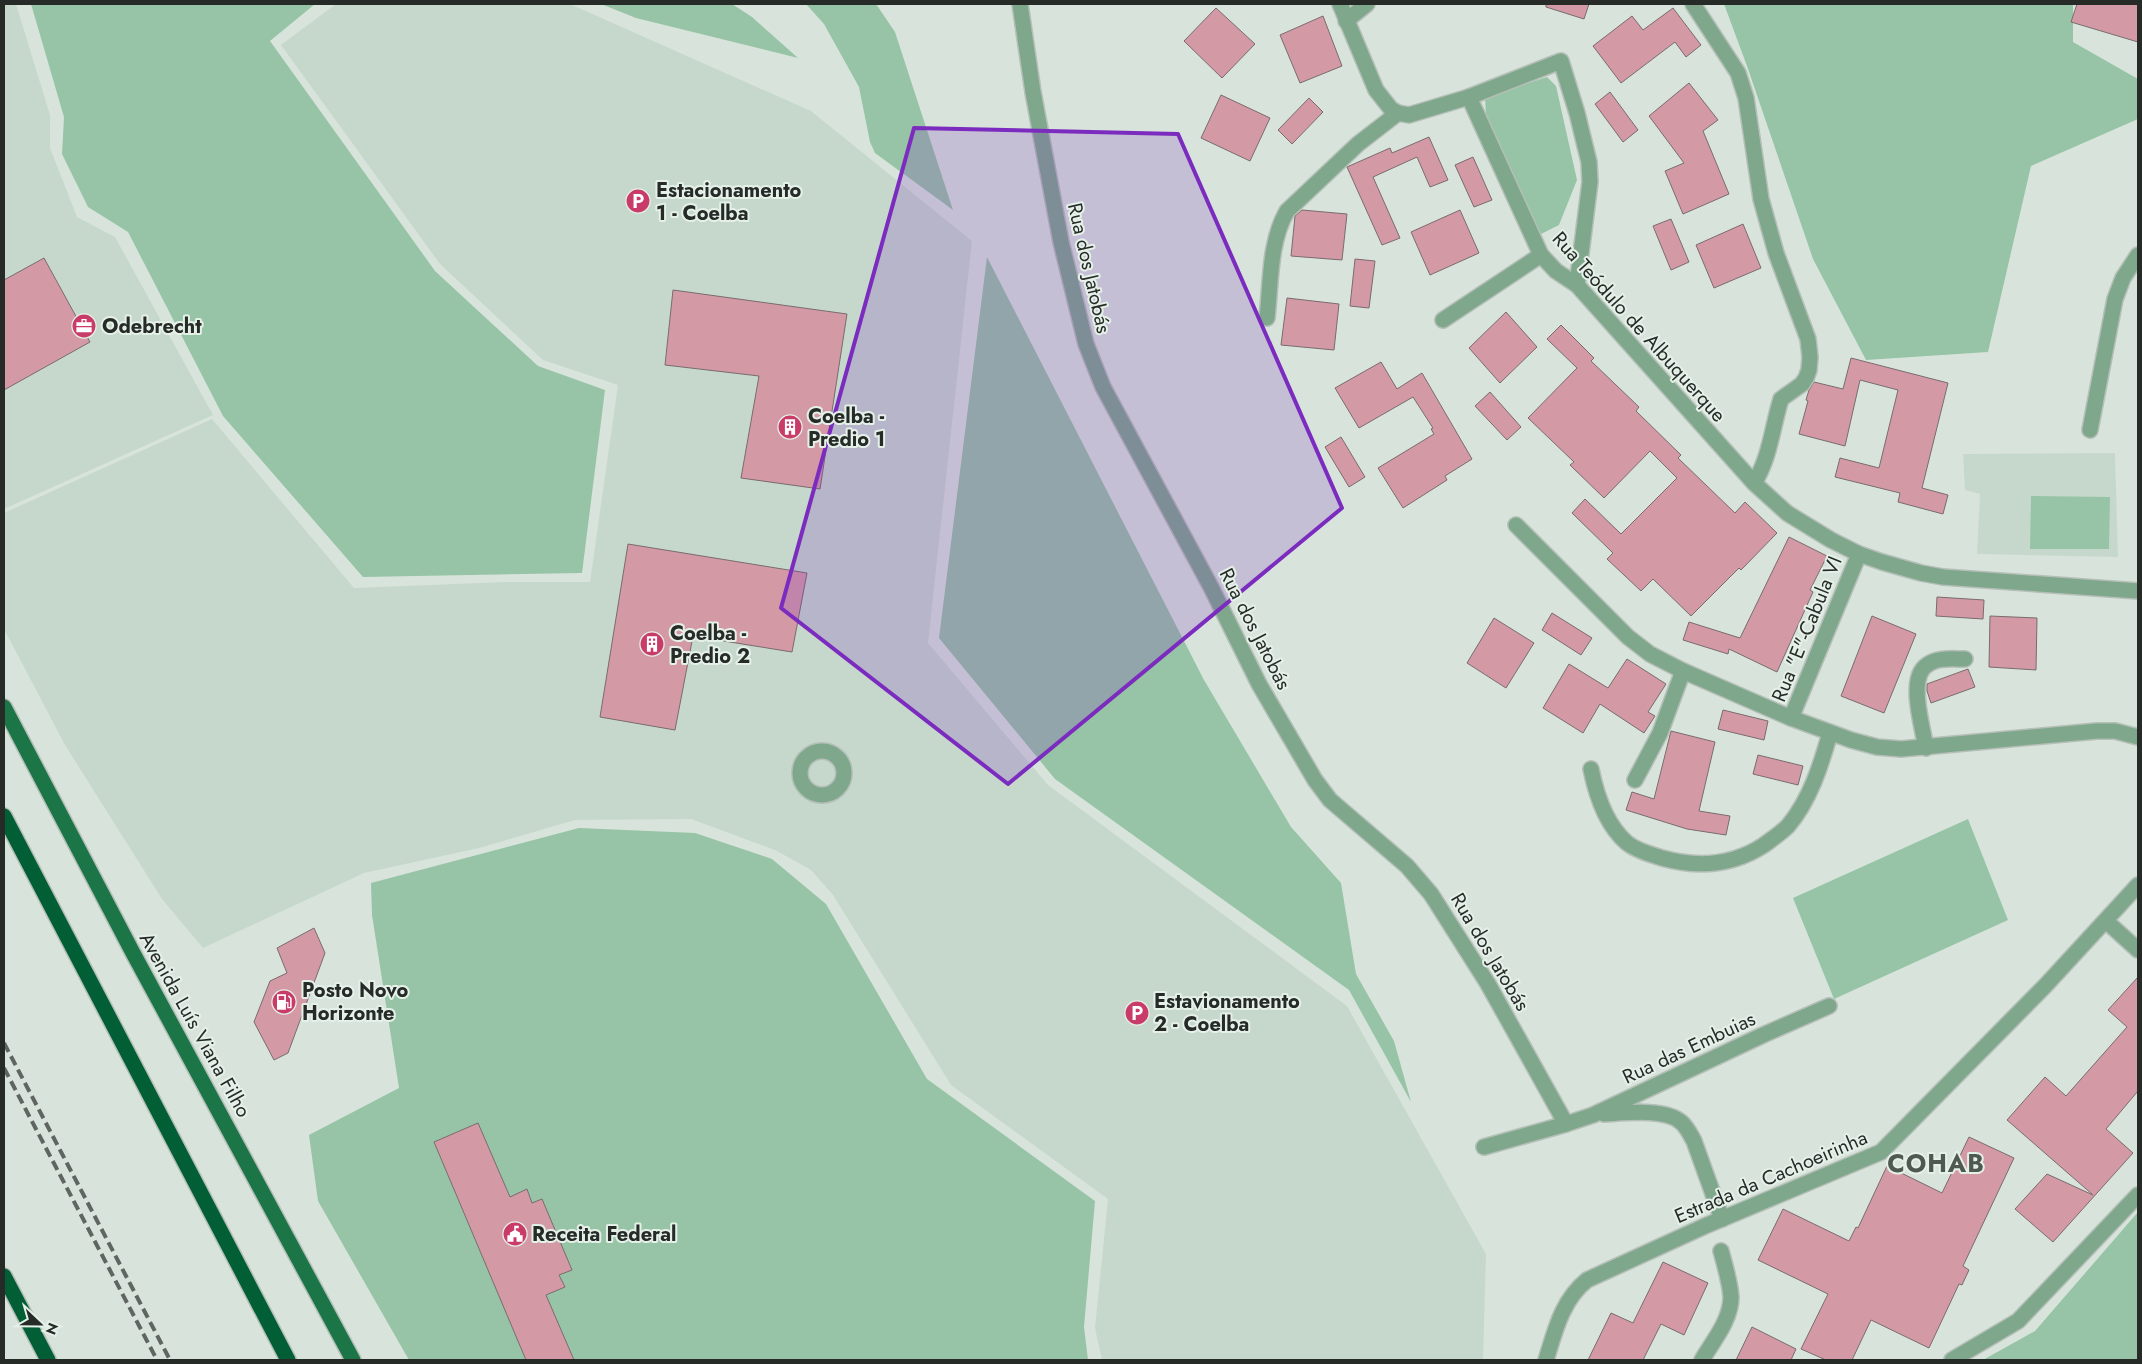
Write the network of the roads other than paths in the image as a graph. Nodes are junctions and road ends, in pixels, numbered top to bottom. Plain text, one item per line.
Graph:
1 (1020, 4) edge
2 (1340, 4) edge
3 (1368, 4) edge
4 (1693, 4) edge
5 (1346, 21) junction
6 (1469, 97) junction
7 (1398, 113) junction
8 (1541, 255) junction
9 (2138, 255) edge
10 (1577, 285) junction
11 (1267, 318) dead end
12 (1443, 320) dead end
13 (2090, 430) dead end
14 (1754, 483) junction
15 (1516, 525) dead end
16 (1859, 554) junction
17 (2138, 591) edge
18 (1966, 659) dead end
19 (1683, 671) junction
20 (4, 707) edge
21 (1791, 718) junction
22 (1830, 733) junction
23 (2138, 737) edge
24 (1926, 748) junction
25 (1591, 769) dead end
26 (1635, 780) dead end
27 (4, 816) edge
28 (2138, 885) edge
29 (2106, 921) junction
30 (2138, 950) edge
31 (1829, 1006) dead end
32 (1593, 1114) junction
33 (1566, 1124) junction
34 (1484, 1147) dead end
35 (2138, 1195) edge
36 (1722, 1219) junction
37 (1721, 1251) dead end
38 (4, 1276) edge
39 (48, 1360) edge
40 (288, 1360) edge
41 (353, 1360) edge
42 (1546, 1360) edge
43 (1702, 1360) edge
44 (1952, 1360) edge

1 - 33 street, Rua dos Jatobás
2 - 5 street
3 - 5 street
4 - 14 street
5 - 7 street
6 - 7 street
6 - 8 street, Rua Teódulo de Albuquerque
6 - 10 street
7 - 11 street
8 - 10 street, Rua Teódulo de Albuquerque
8 - 12 street
9 - 13 street
10 - 14 street, Rua Teódulo de Albuquerque
14 - 16 street, Rua Teódulo de Albuquerque
15 - 19 street
16 - 17 street, Rua Teódulo de Albuquerque
16 - 21 street, Rua "E"-Cabula VI
18 - 24 street
19 - 21 street
19 - 26 street
20 - 41 main road, Avenida Luís Viana Filho
21 - 22 street
22 - 24 street
22 - 25 street
23 - 24 street
27 - 40 highway
28 - 29 street, Estrada da Cachoeirinha
29 - 30 street
29 - 36 street, Estrada da Cachoeirinha
31 - 32 street, Rua das Embuias
32 - 33 street, Rua das Embuias
32 - 36 street
33 - 34 street
35 - 44 street
36 - 42 street, Estrada da Cachoeirinha
37 - 43 street
38 - 39 highway

